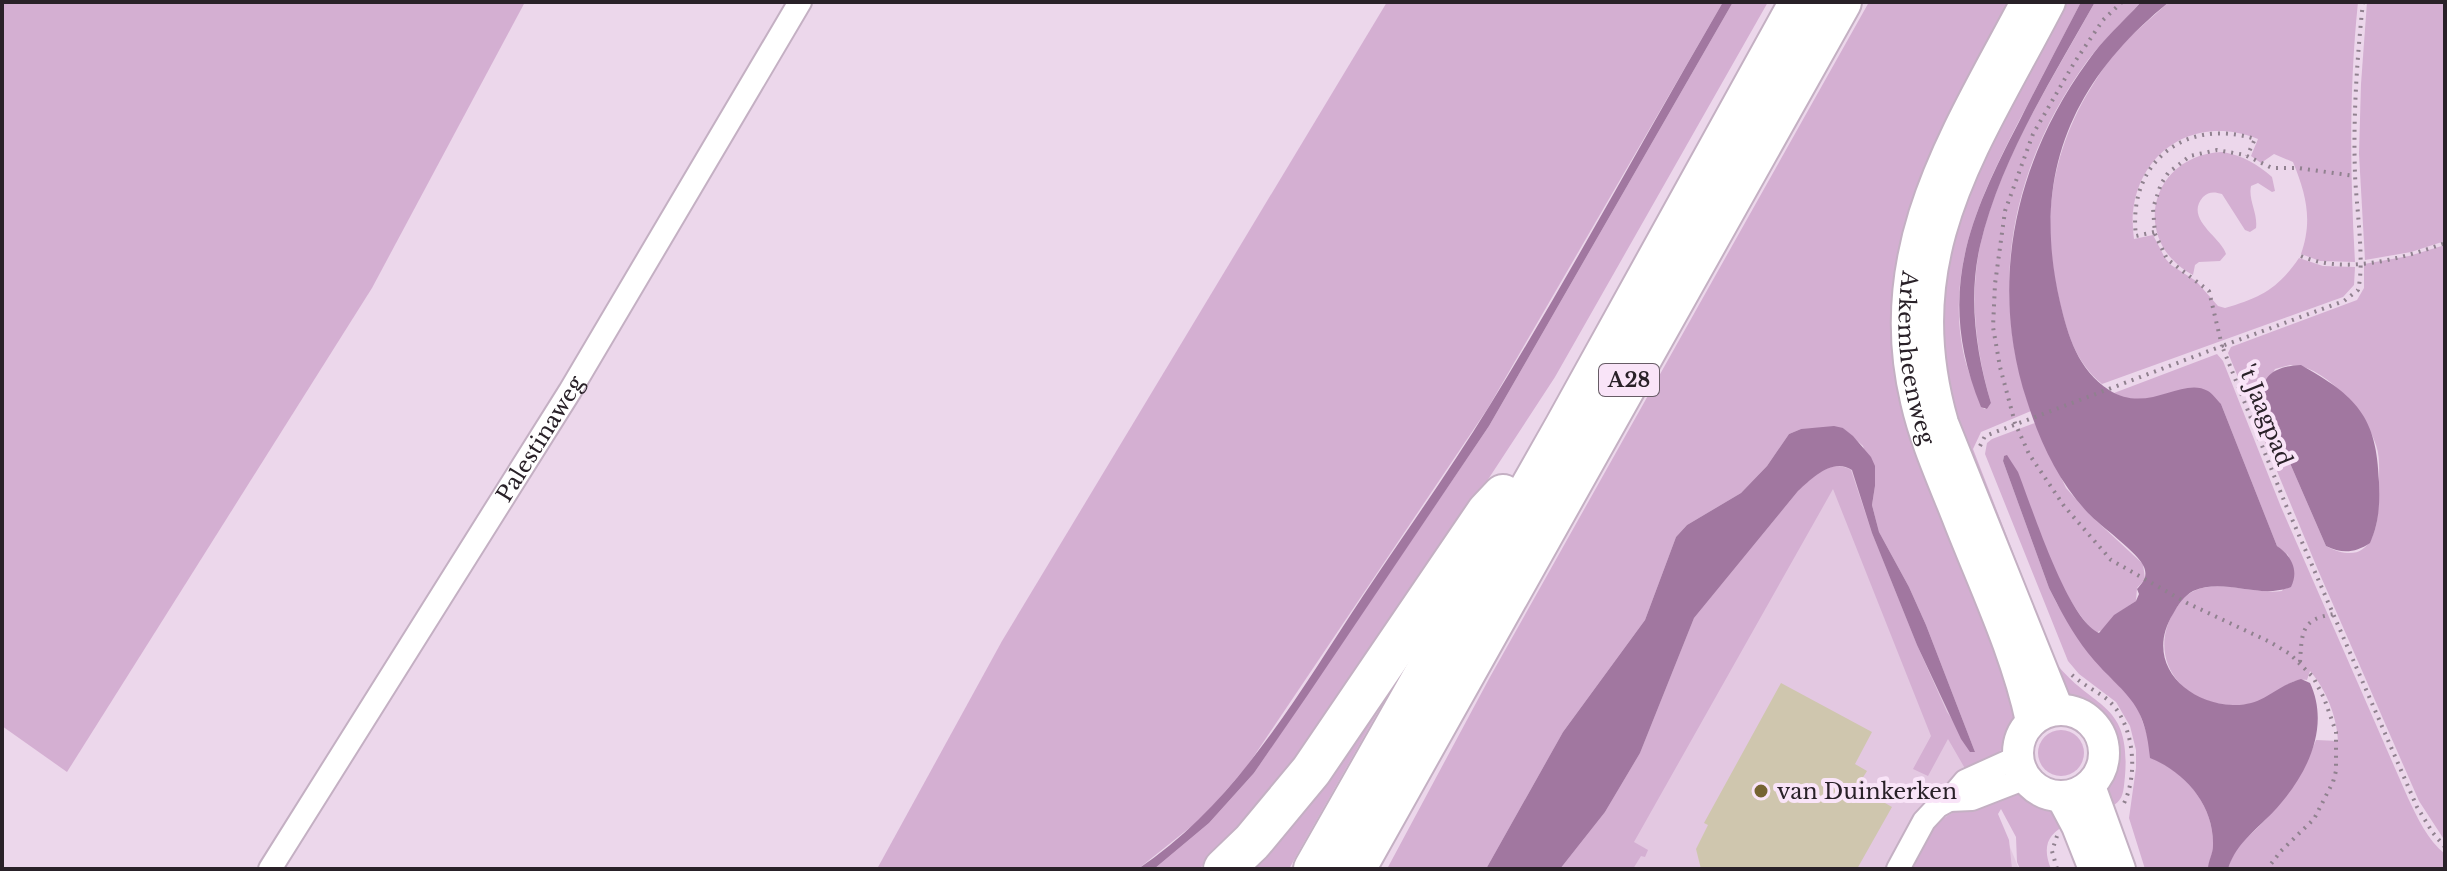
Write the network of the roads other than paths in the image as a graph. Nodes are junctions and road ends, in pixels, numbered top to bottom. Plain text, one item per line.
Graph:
1 (800, 2) edge
2 (1800, 2) edge
3 (1841, 2) edge
4 (2026, 2) edge
5 (2050, 2) edge
6 (1565, 427) junction
7 (2044, 715) junction
8 (2022, 768) junction
9 (2090, 786) junction
10 (2061, 796) junction
11 (270, 869) edge
12 (1224, 869) edge
13 (1314, 869) edge
14 (1355, 869) edge
15 (1898, 869) edge
16 (2094, 869) edge
17 (2120, 869) edge

1 - 11 street, Palestinaweg
2 - 6 highway, A28
3 - 14 highway, A28
4 - 7 main road, Arkemheenweg
5 - 7 main road, Arkemheenweg
6 - 12 highway, A28
6 - 13 highway, A28
7 - 8 main road
7 - 9 main road
8 - 10 main road
8 - 15 street
9 - 10 main road
9 - 17 main road
10 - 16 main road

